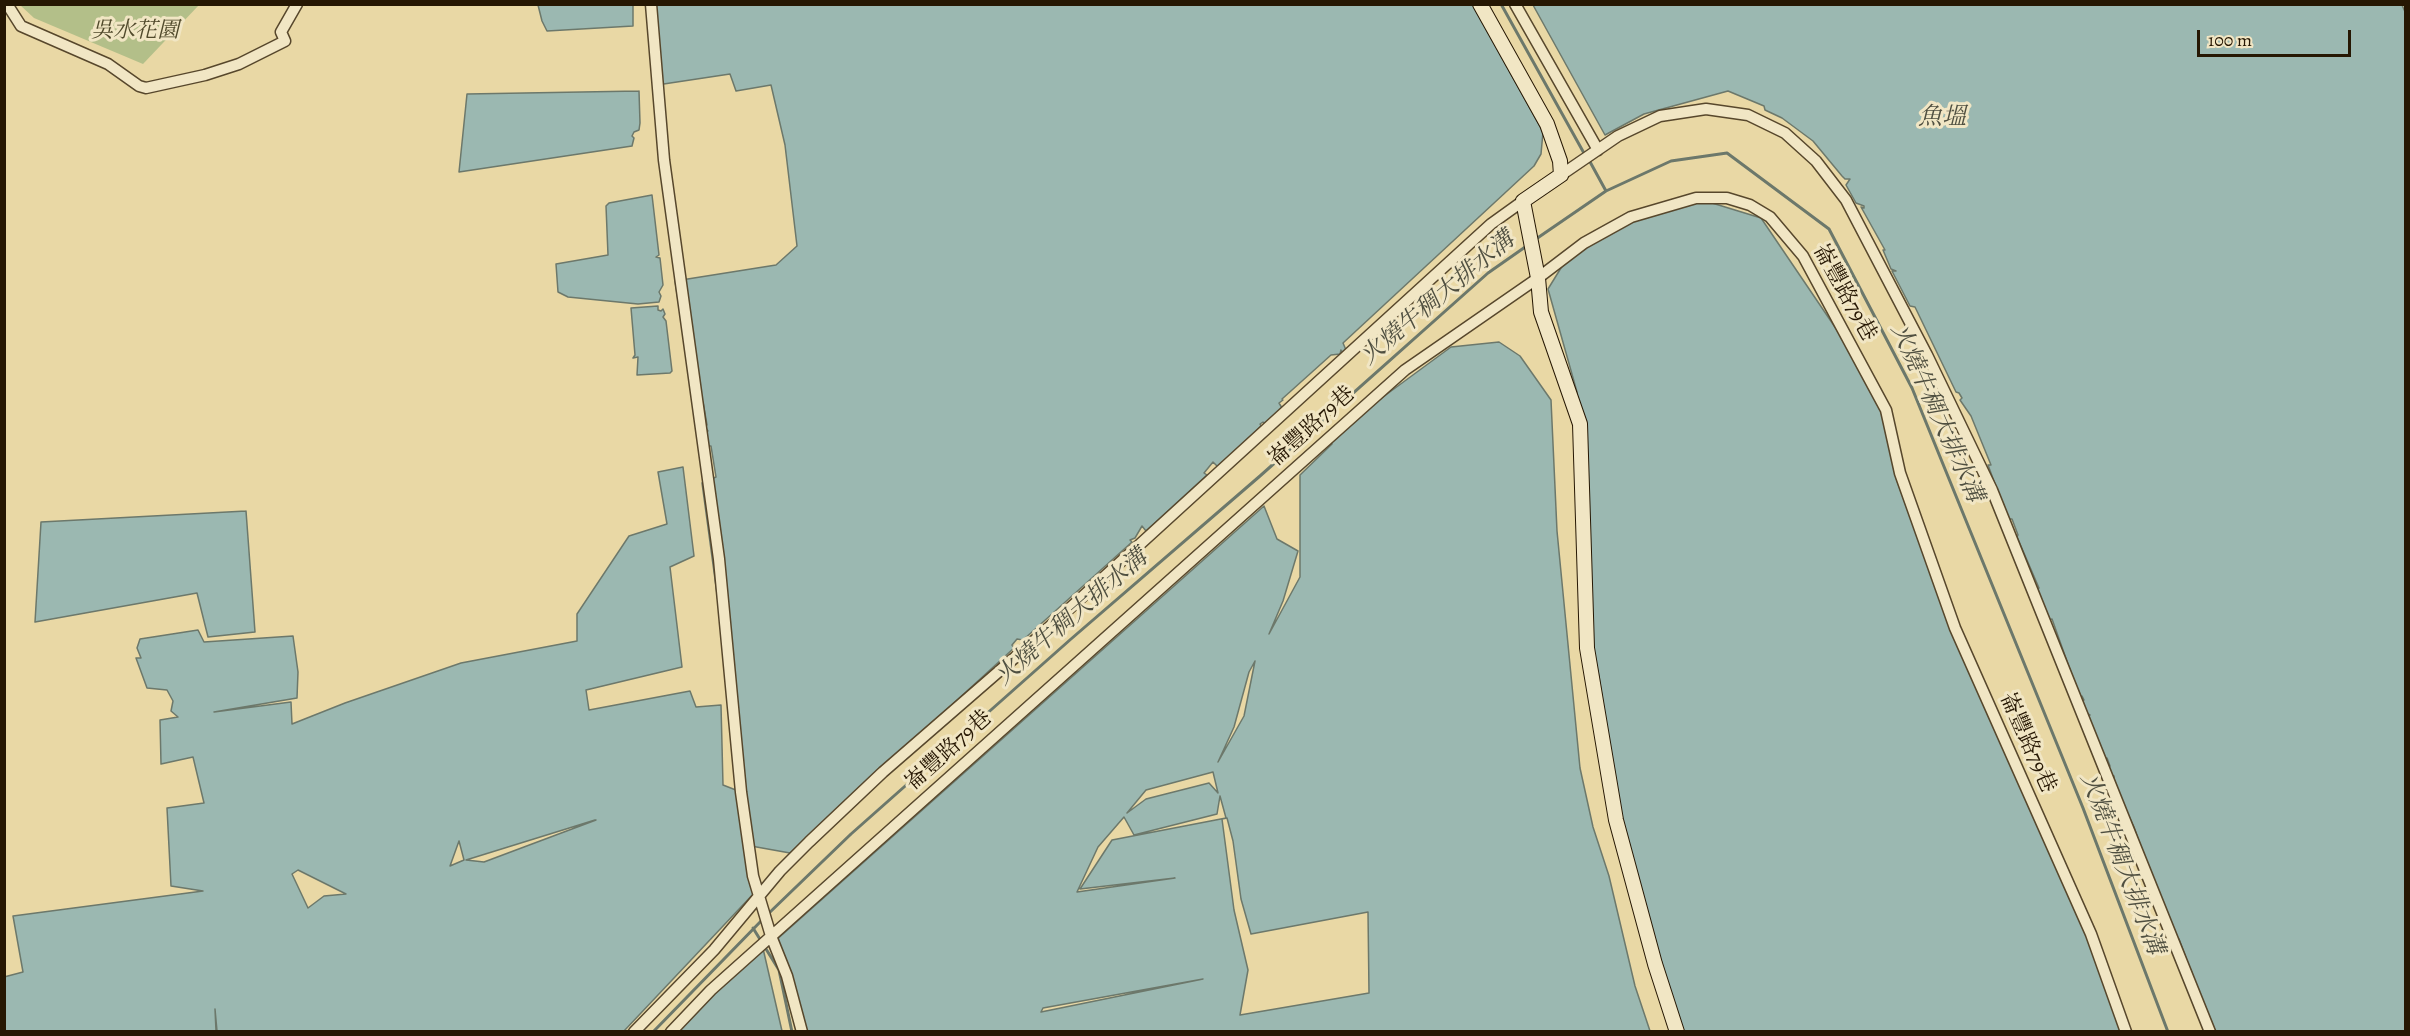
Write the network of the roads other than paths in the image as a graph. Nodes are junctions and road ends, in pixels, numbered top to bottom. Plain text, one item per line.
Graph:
1 (7, 4) edge
2 (297, 4) edge
3 (651, 4) edge
4 (1480, 4) edge
5 (1515, 4) edge
6 (1598, 150) junction
7 (1560, 175) junction
8 (1522, 201) junction
9 (1538, 278) junction
10 (759, 898) junction
11 (771, 936) junction
12 (634, 1032) edge
13 (671, 1032) edge
14 (802, 1032) edge
15 (1677, 1032) edge
16 (2126, 1032) edge
17 (2210, 1032) edge

1 - 2 street
3 - 10 street
4 - 7 street
5 - 6 street
6 - 7 street
6 - 17 street
7 - 8 street
8 - 9 street
8 - 10 street
9 - 11 street, 崙豐路79巷
9 - 15 street
9 - 16 street, 崙豐路79巷
10 - 11 street
10 - 12 street
11 - 13 street, 崙豐路79巷
11 - 14 street

